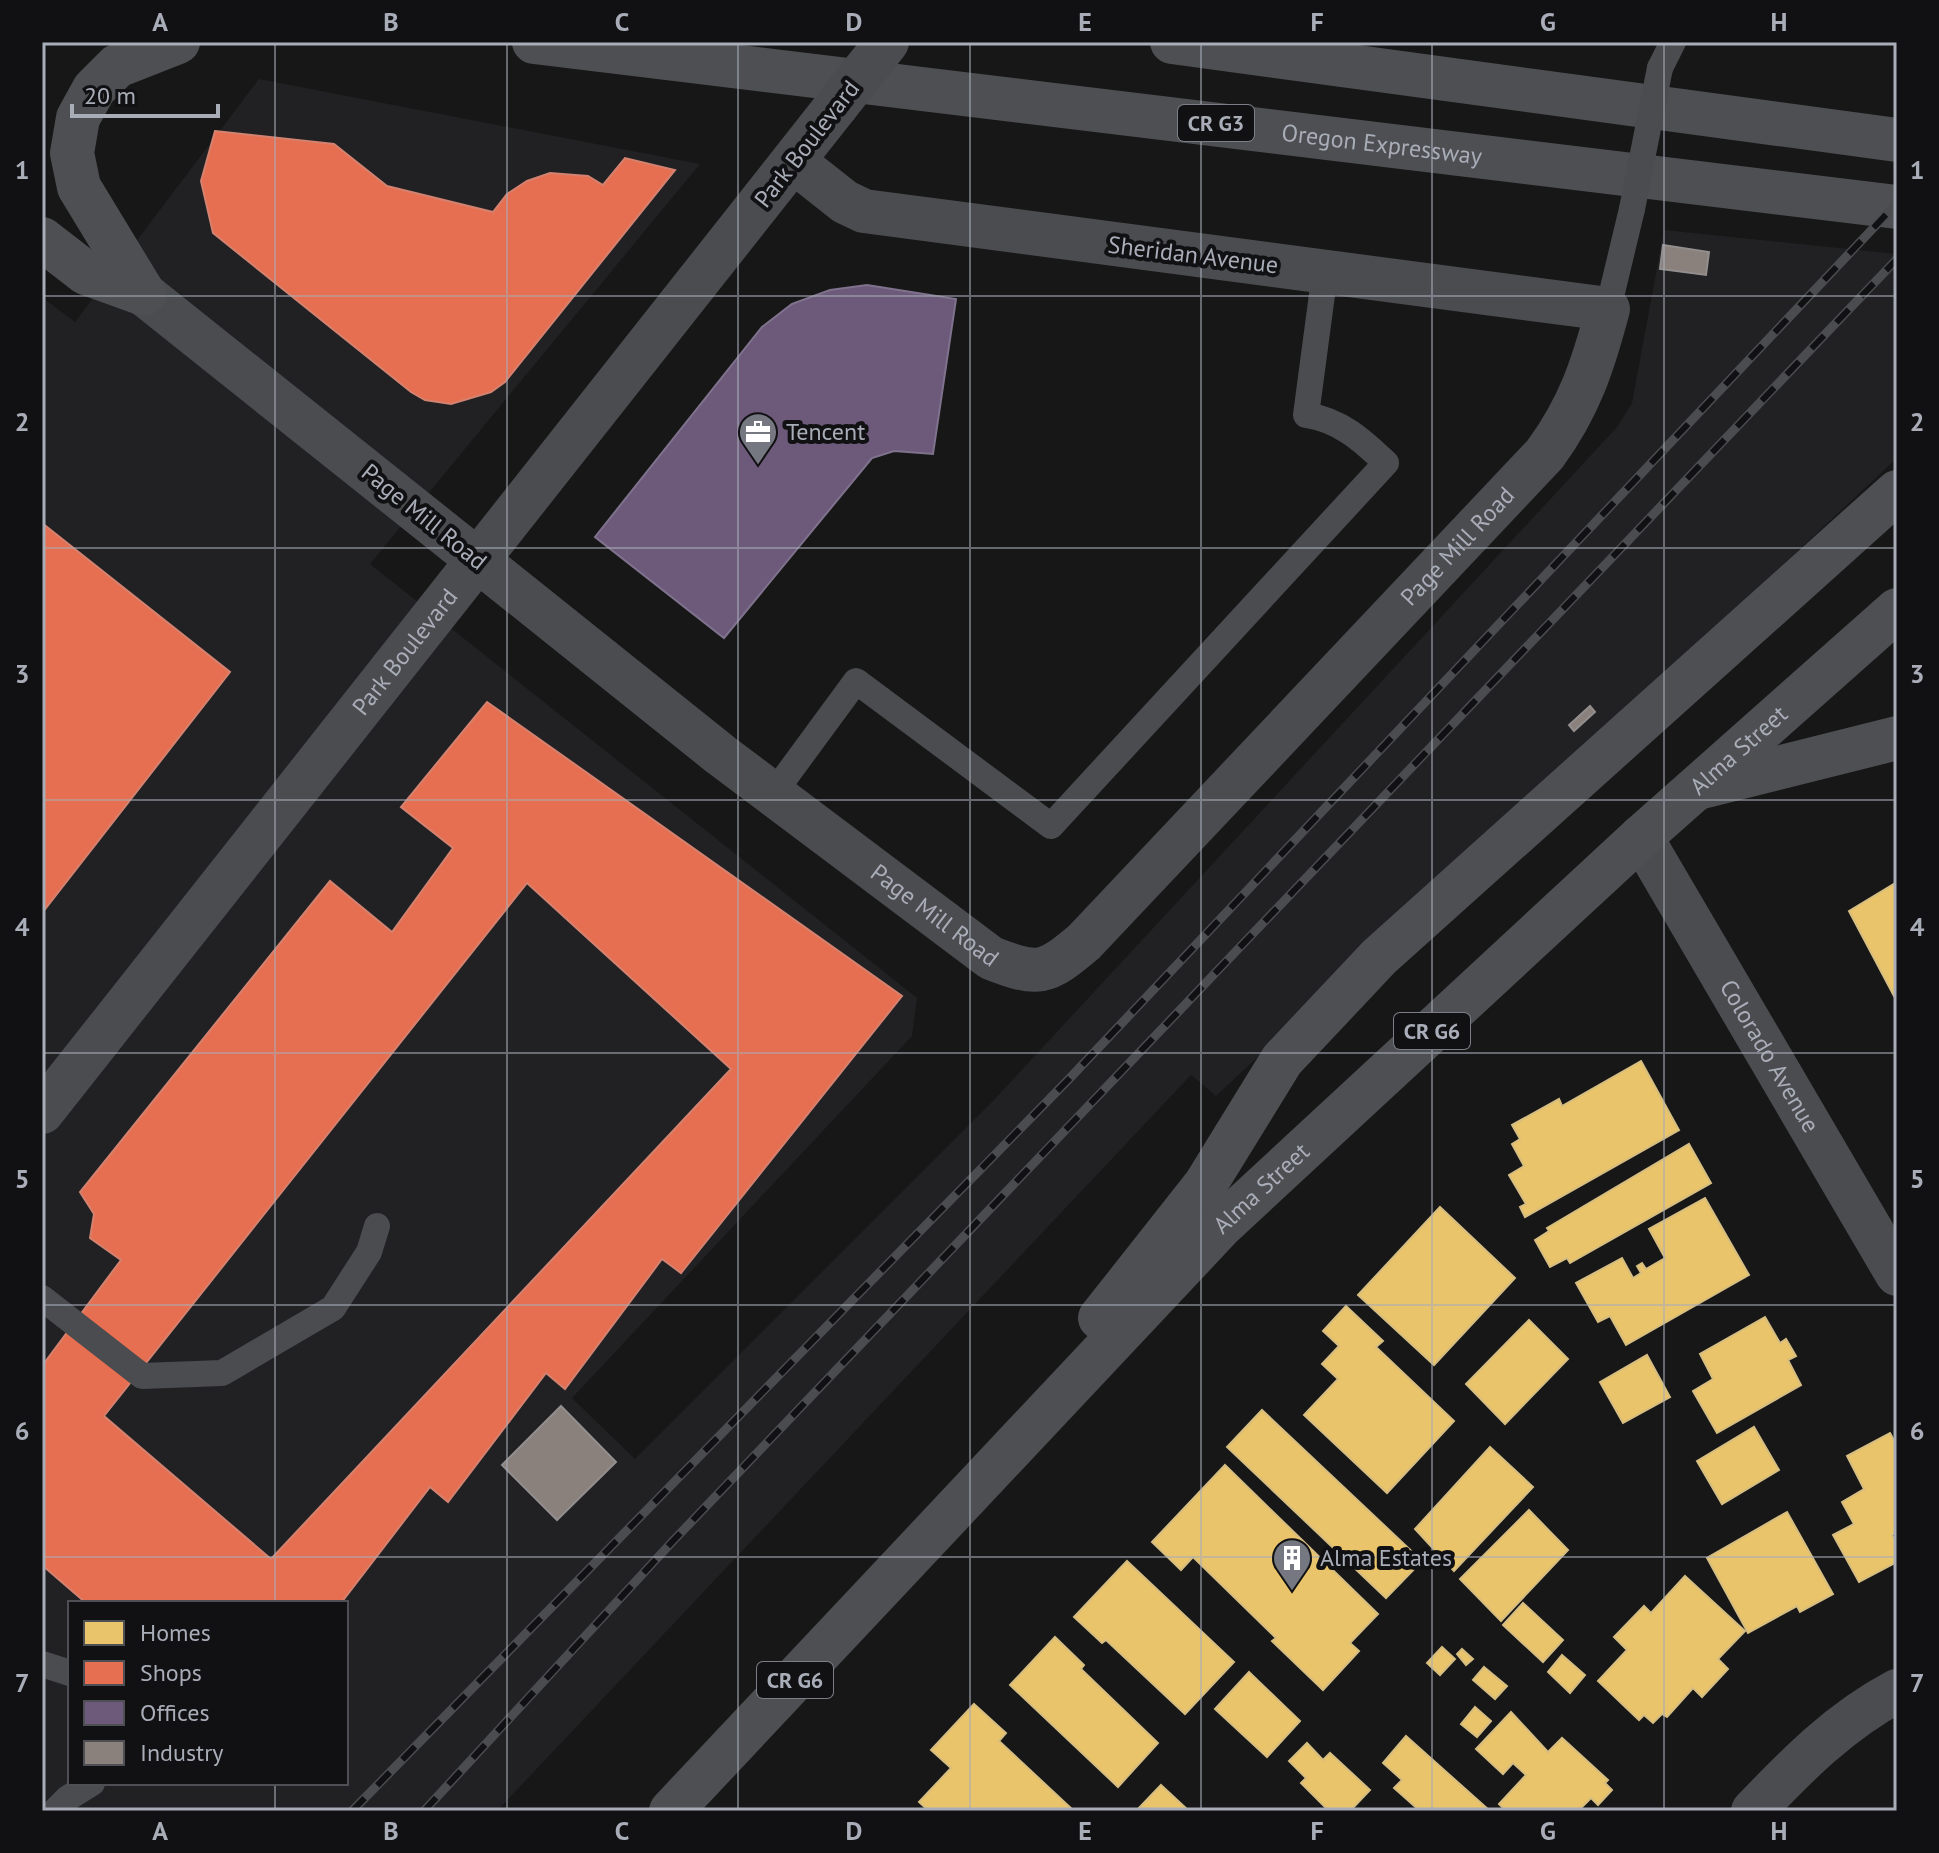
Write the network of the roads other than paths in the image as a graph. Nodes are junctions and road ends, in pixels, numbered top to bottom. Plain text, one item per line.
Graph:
1 (178, 42) edge
2 (534, 42) edge
3 (887, 42) edge
4 (1172, 42) edge
5 (1673, 42) edge
6 (1897, 140) edge
7 (793, 161) junction
8 (1897, 207) edge
9 (42, 239) edge
10 (1325, 272) junction
11 (144, 294) junction
12 (1608, 309) junction
13 (1897, 492) edge
14 (480, 562) junction
15 (1897, 610) edge
16 (1897, 738) edge
17 (1695, 789) junction
18 (773, 794) junction
19 (1641, 837) junction
20 (42, 1112) edge
21 (377, 1226) dead end
22 (1897, 1274) edge
23 (42, 1298) edge
24 (919, 1549) junction
25 (42, 1664) edge
26 (68, 1672) edge
27 (1897, 1691) edge
28 (89, 1785) edge
29 (55, 1811) edge
30 (671, 1811) edge
31 (1753, 1811) edge

1 - 11 main road
2 - 8 main road, Oregon Expressway / CR G3
3 - 7 street, Park Boulevard, bridge
4 - 6 main road
5 - 12 lane, bridge
7 - 10 street, Sheridan Avenue
7 - 14 street, Park Boulevard
9 - 11 main road
10 - 12 street, Sheridan Avenue
10 - 18 lane
11 - 14 street, Page Mill Road
12 - 18 street, Page Mill Road
13 - 24 main road
14 - 18 street, Page Mill Road
14 - 20 street, Park Boulevard
15 - 17 main road, Alma Street / CR G6
16 - 17 main road
17 - 19 main road, Alma Street / CR G6
19 - 22 street, Colorado Avenue
19 - 24 main road, Alma Street / CR G6
21 - 23 lane
24 - 30 main road, Alma Street / CR G6
25 - 26 lane
27 - 31 street
28 - 29 lane

